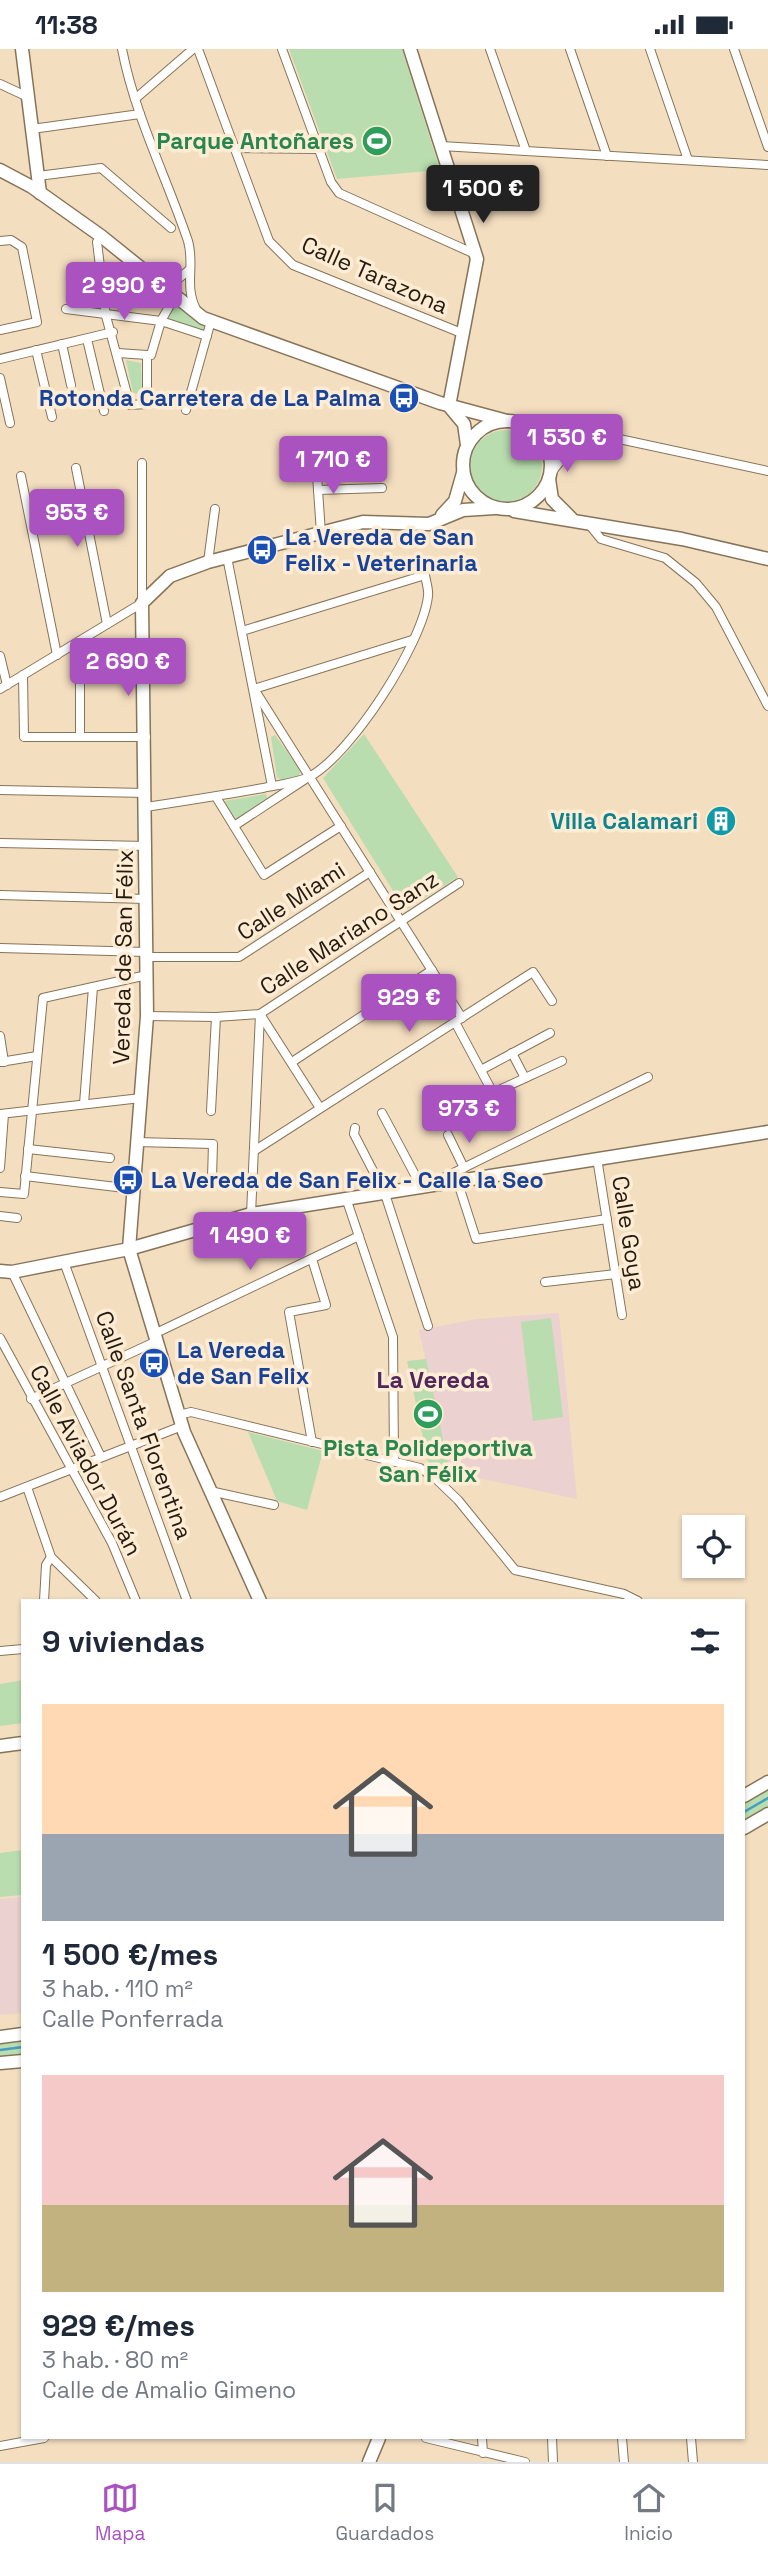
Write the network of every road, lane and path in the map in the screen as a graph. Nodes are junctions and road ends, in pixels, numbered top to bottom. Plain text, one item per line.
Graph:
1 (22, 49) edge
2 (122, 49) edge
3 (282, 49) edge
4 (410, 49) edge
5 (490, 49) edge
6 (570, 49) edge
7 (650, 49) edge
8 (734, 49) edge
9 (191, 50) edge
10 (0, 84) edge
11 (28, 97) junction
12 (135, 99) junction
13 (140, 114) junction
14 (32, 129) junction
15 (441, 146) junction
16 (234, 148) junction
17 (768, 148) edge
18 (319, 149) junction
19 (526, 151) junction
20 (35, 153) junction
21 (607, 156) junction
22 (688, 160) junction
23 (768, 165) edge
24 (0, 167) edge
25 (14, 173) junction
26 (34, 177) junction
27 (0, 179) edge
28 (40, 193) junction
29 (171, 228) dead end
30 (101, 236) junction
31 (0, 241) edge
32 (475, 254) junction
33 (189, 267) junction
34 (162, 286) junction
35 (175, 296) junction
36 (66, 309) dead end
37 (106, 316) junction
38 (207, 320) junction
39 (161, 321) junction
40 (0, 330) edge
41 (113, 333) junction
42 (464, 334) junction
43 (206, 336) junction
44 (87, 339) junction
45 (62, 344) junction
46 (36, 350) junction
47 (118, 353) junction
48 (147, 355) junction
49 (0, 359) edge
50 (0, 378) edge
51 (71, 385) dead end
52 (449, 406) junction
53 (186, 410) dead end
54 (104, 411) dead end
55 (52, 417) dead end
56 (507, 421) junction
57 (10, 423) dead end
58 (538, 434) junction
59 (590, 442) junction
60 (466, 448) junction
61 (316, 461) dead end
62 (142, 463) dead end
63 (463, 467) junction
64 (76, 468) dead end
65 (768, 471) edge
66 (21, 476) dead end
67 (550, 476) junction
68 (382, 488) dead end
69 (318, 490) junction
70 (500, 508) junction
71 (215, 509) dead end
72 (437, 520) junction
73 (581, 521) junction
74 (321, 533) junction
75 (228, 557) junction
76 (768, 559) edge
77 (208, 562) junction
78 (142, 603) junction
79 (107, 624) junction
80 (242, 631) junction
81 (412, 640) junction
82 (80, 641) junction
83 (57, 655) junction
84 (0, 656) edge
85 (23, 675) junction
86 (3, 687) edge
87 (254, 689) junction
88 (768, 706) edge
89 (80, 737) junction
90 (146, 737) junction
91 (309, 777) junction
92 (272, 786) junction
93 (0, 790) edge
94 (146, 793) junction
95 (216, 797) junction
96 (146, 807) junction
97 (234, 826) junction
98 (341, 826) junction
99 (0, 843) edge
100 (147, 846) junction
101 (370, 872) junction
102 (459, 883) dead end
103 (0, 895) edge
104 (147, 899) junction
105 (401, 921) junction
106 (0, 948) edge
107 (147, 954) junction
108 (432, 970) junction
109 (147, 975) junction
110 (93, 987) junction
111 (552, 1001) dead end
112 (260, 1014) junction
113 (147, 1016) junction
114 (216, 1017) junction
115 (458, 1020) junction
116 (550, 1033) dead end
117 (0, 1036) edge
118 (512, 1053) junction
119 (37, 1056) junction
120 (562, 1061) dead end
121 (2, 1062) edge
122 (292, 1062) junction
123 (481, 1070) junction
124 (648, 1077) dead end
125 (526, 1078) junction
126 (493, 1093) junction
127 (141, 1098) junction
128 (84, 1104) junction
129 (320, 1108) junction
130 (32, 1111) junction
131 (211, 1111) dead end
132 (382, 1113) dead end
133 (2, 1114) edge
134 (434, 1120) dead end
135 (355, 1128) dead end
136 (768, 1132) edge
137 (448, 1135) dead end
138 (137, 1142) junction
139 (28, 1149) junction
140 (254, 1151) junction
141 (110, 1158) dead end
142 (597, 1158) junction
143 (0, 1168) edge
144 (464, 1168) junction
145 (25, 1176) junction
146 (212, 1177) dead end
147 (458, 1183) junction
148 (133, 1189) junction
149 (420, 1189) junction
150 (0, 1192) edge
151 (385, 1194) junction
152 (346, 1198) junction
153 (251, 1214) junction
154 (0, 1216) edge
155 (17, 1218) dead end
156 (607, 1219) junction
157 (359, 1237) junction
158 (129, 1249) junction
159 (312, 1259) junction
160 (65, 1262) junction
161 (6, 1271) edge
162 (616, 1274) junction
163 (545, 1282) dead end
164 (622, 1315) dead end
165 (428, 1326) dead end
166 (156, 1337) junction
167 (0, 1338) edge
168 (102, 1366) junction
169 (66, 1384) junction
170 (31, 1399) junction
171 (181, 1421) junction
172 (312, 1442) junction
173 (131, 1446) junction
174 (101, 1457) junction
175 (394, 1460) junction
176 (70, 1470) junction
177 (27, 1487) junction
178 (210, 1491) junction
179 (0, 1497) edge
180 (274, 1505) dead end
181 (51, 1557) junction
182 (44, 1599) edge
183 (94, 1599) edge
184 (135, 1599) edge
185 (186, 1599) edge
186 (259, 1599) edge
187 (634, 1599) edge
188 (21, 1649) edge
189 (0, 1651) edge
190 (21, 1743) edge
191 (0, 1746) edge
192 (768, 1781) edge
193 (745, 1795) edge
194 (768, 1814) edge
195 (745, 1827) edge
196 (21, 2034) edge
197 (0, 2037) edge
198 (21, 2061) edge
199 (0, 2063) edge
200 (38, 2439) edge
201 (379, 2439) edge
202 (430, 2439) edge
203 (482, 2439) edge
204 (552, 2439) edge
205 (622, 2439) edge
206 (691, 2439) edge
207 (0, 2446) edge
208 (483, 2453) junction
209 (369, 2462) edge
210 (525, 2462) edge
211 (553, 2462) edge
212 (624, 2462) edge
213 (693, 2462) edge

1 - 11 main road
2 - 12 street
3 - 18 street
4 - 15 main road
5 - 19 street
6 - 21 street
7 - 22 street
8 - 17 street
9 - 12 street
9 - 16 street, Calle Tarazona
10 - 11 street
11 - 14 main road
12 - 13 street
13 - 14 street
13 - 33 street
14 - 20 main road
15 - 19 street
15 - 32 main road
16 - 18 street
16 - 42 street, Calle Tarazona
18 - 32 street
19 - 21 street
20 - 25 main road
20 - 26 main road
21 - 22 street
22 - 23 street
24 - 25 main road
24 - 26 main road
25 - 26 main road
25 - 27 street
25 - 28 main road
26 - 28 main road
26 - 29 street
26 - 30 main road
28 - 30 main road
30 - 34 main road
30 - 37 street
31 - 40 street
32 - 42 main road
33 - 34 street
33 - 38 street
34 - 35 main road
35 - 38 main road
35 - 39 street
36 - 37 street
37 - 39 street
37 - 41 street
38 - 43 street
38 - 52 main road
39 - 43 street
39 - 48 street
41 - 44 street
41 - 47 street
42 - 52 main road
43 - 53 street
44 - 45 street
44 - 54 street
45 - 46 street
45 - 51 street
46 - 49 street
46 - 55 street
47 - 48 street
47 - 48 street
50 - 57 street
52 - 56 main road
52 - 60 main road
56 - 58 main road
56 - 60 main road
58 - 59 street
58 - 67 main road
59 - 65 street
59 - 67 street
60 - 63 main road
61 - 69 street
62 - 78 street
63 - 70 main road
63 - 72 main road
64 - 79 street
66 - 83 street
67 - 70 main road
67 - 73 main road
68 - 69 street
69 - 74 street
70 - 72 main road
70 - 73 main road
71 - 77 street
72 - 74 main road
73 - 76 main road
73 - 88 street
74 - 75 main road
75 - 77 main road
75 - 80 street
77 - 78 main road
78 - 79 street
78 - 90 main road, Vereda de San Félix
79 - 82 street
80 - 81 street
80 - 87 street
81 - 87 street
81 - 91 street
82 - 83 street
82 - 89 street
83 - 85 street
84 - 86 street
85 - 86 street
85 - 89 street
87 - 91 street
87 - 92 street
89 - 90 street
90 - 94 main road, Vereda de San Félix
91 - 92 street
91 - 97 street
91 - 98 street
92 - 95 street
93 - 94 street
94 - 96 main road, Vereda de San Félix
95 - 96 street
95 - 97 street
96 - 100 main road, Vereda de San Félix
97 - 98 street
98 - 101 street
99 - 100 street
100 - 104 main road, Vereda de San Félix
101 - 105 street
101 - 107 street, Calle Miami
102 - 105 street, Calle Mariano Sanz
103 - 104 street
104 - 107 main road, Vereda de San Félix
105 - 108 street
105 - 112 street, Calle Mariano Sanz
106 - 107 street, Calle Miami
107 - 109 main road, Vereda de San Félix
108 - 115 street
108 - 122 street
109 - 110 street
109 - 113 main road, Vereda de San Félix
110 - 119 street
110 - 128 street
111 - 115 street
112 - 114 street
112 - 122 street
112 - 140 street
113 - 114 street
113 - 127 main road, Vereda de San Félix
114 - 131 street
115 - 123 street
115 - 129 street
116 - 118 street
117 - 121 street
118 - 123 street
118 - 125 street
119 - 121 street
119 - 130 street
120 - 125 street
122 - 129 street
123 - 126 street
124 - 144 street
125 - 126 street
126 - 134 street
127 - 128 street
127 - 138 main road, Vereda de San Félix
128 - 130 street
129 - 140 street
130 - 133 street
130 - 139 street
132 - 149 street
133 - 143 street
135 - 151 street
136 - 142 main road
137 - 144 street
138 - 146 street
138 - 148 main road, Vereda de San Félix
139 - 141 street
139 - 145 street
140 - 153 street
142 - 147 main road
142 - 156 street, Calle Goya
144 - 149 street
145 - 148 street
145 - 150 street
147 - 149 main road
147 - 156 street
148 - 158 main road, Vereda de San Félix
149 - 151 main road
151 - 152 main road
151 - 165 street
152 - 153 main road
152 - 157 street
153 - 158 main road
154 - 155 street
156 - 162 street, Calle Goya
157 - 159 street
157 - 175 street
158 - 160 main road
158 - 166 main road, Vereda de San Félix
159 - 166 street
159 - 172 street
160 - 161 main road
160 - 168 street, Calle Santa Florentina
161 - 169 street
162 - 163 street
162 - 164 street, Calle Goya
166 - 168 street
166 - 171 main road, Vereda de San Félix
167 - 170 street, Calle Aviador Durán
168 - 169 street
168 - 173 street, Calle Santa Florentina
169 - 170 street
169 - 174 street
170 - 176 street, Calle Aviador Durán
171 - 172 street
171 - 173 street
171 - 178 main road, Vereda de San Félix
172 - 175 street
173 - 174 street
173 - 185 street, Calle Santa Florentina
174 - 176 street
175 - 187 street
176 - 177 street
176 - 184 street, Calle Aviador Durán
177 - 179 street
177 - 181 street
178 - 180 street
178 - 186 main road, Vereda de San Félix
181 - 182 street
181 - 183 street
188 - 189 street
190 - 191 main road
192 - 193 main road
194 - 195 main road
196 - 197 main road
198 - 199 main road
200 - 207 street
201 - 209 main road
202 - 208 street
203 - 208 street
204 - 211 street
205 - 212 street
206 - 213 street
208 - 210 street

